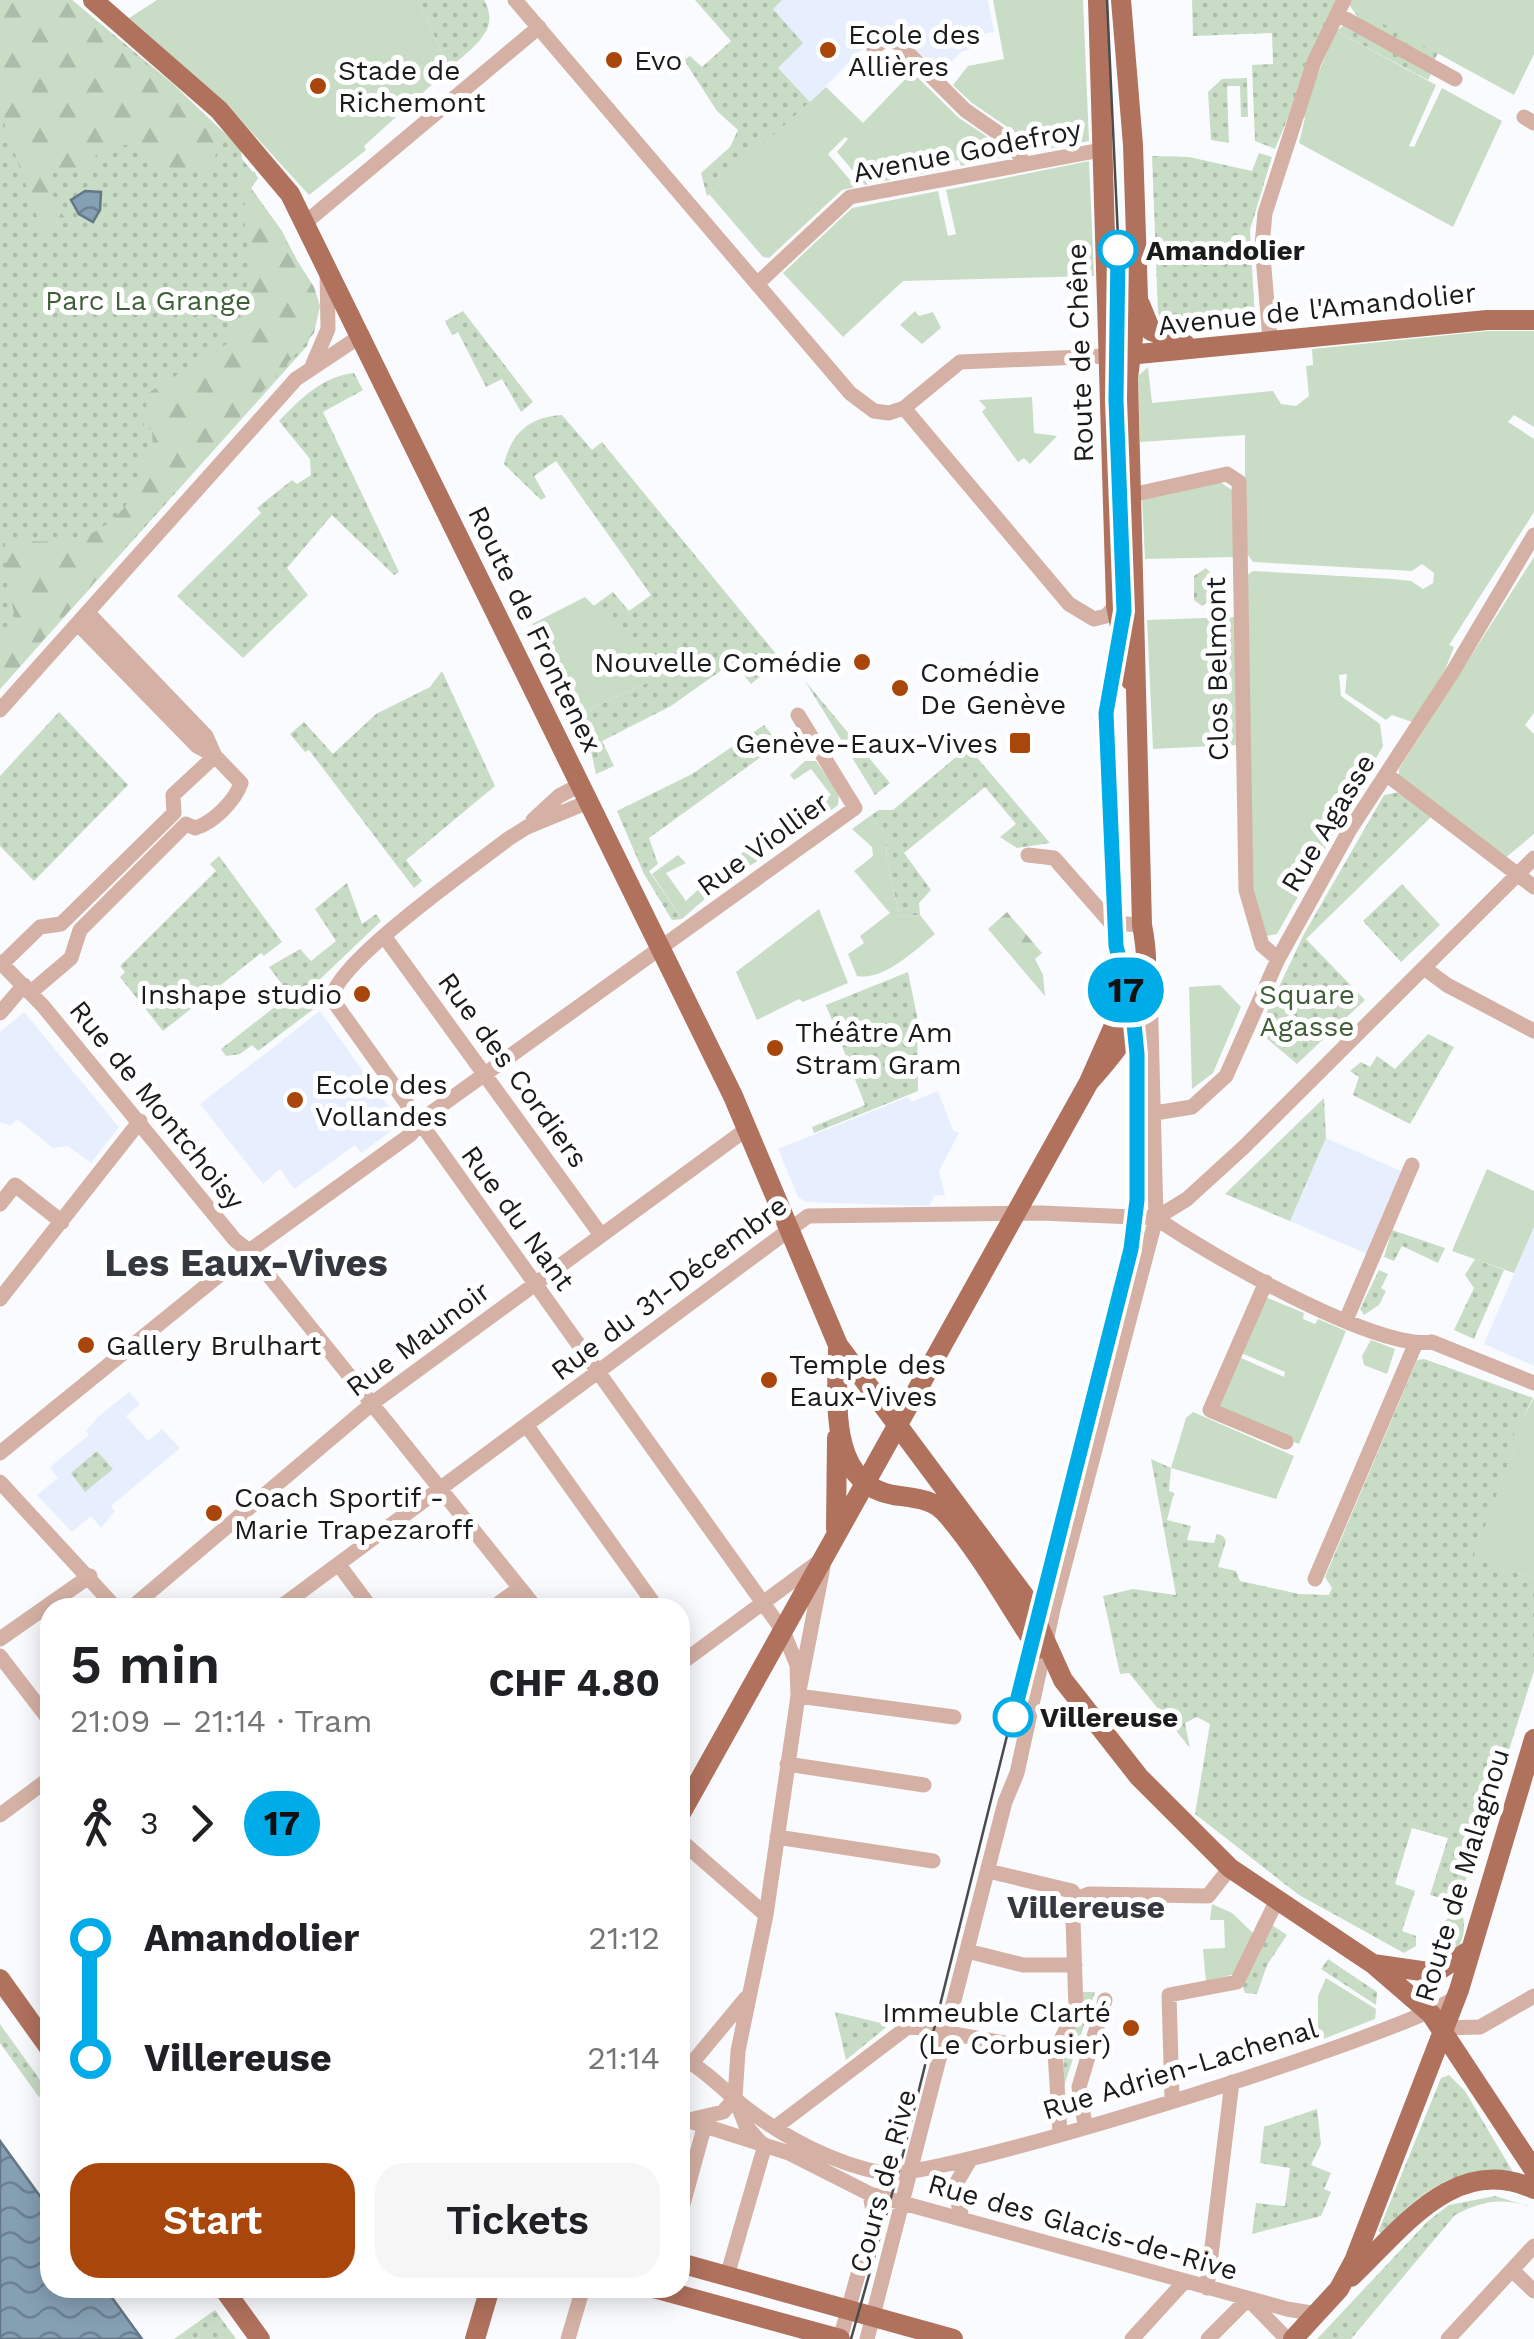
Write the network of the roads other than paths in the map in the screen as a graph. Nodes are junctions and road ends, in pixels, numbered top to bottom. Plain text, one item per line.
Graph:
1 (93, 0) edge
2 (515, 0) edge
3 (1098, 0) edge
4 (1121, 0) edge
5 (1340, 7) edge
6 (539, 27) junction
7 (914, 60) dead end
8 (1455, 79) dead end
9 (1102, 150) junction
10 (1023, 162) junction
11 (305, 223) junction
12 (327, 267) junction
13 (757, 284) junction
14 (1138, 297) junction
15 (1534, 320) edge
16 (362, 335) junction
17 (1270, 339) junction
18 (1209, 345) junction
19 (1130, 355) junction
20 (1106, 356) junction
21 (312, 366) junction
22 (904, 408) junction
23 (1131, 495) junction
24 (1534, 534) edge
25 (1116, 605) junction
26 (83, 618) junction
27 (1135, 702) junction
28 (0, 710) edge
29 (798, 716) dead end
30 (215, 756) junction
31 (1386, 774) junction
32 (584, 793) junction
33 (180, 819) junction
34 (1028, 855) dead end
35 (1534, 858) edge
36 (1515, 876) junction
37 (1534, 887) edge
38 (61, 924) junction
39 (1142, 925) junction
40 (384, 936) junction
41 (76, 940) junction
42 (661, 948) junction
43 (1278, 959) junction
44 (1, 964) edge
45 (1424, 968) junction
46 (1150, 976) junction
47 (28, 989) junction
48 (0, 1013) edge
49 (1534, 1031) edge
50 (486, 1074) junction
51 (1089, 1082) junction
52 (1155, 1113) junction
53 (140, 1122) junction
54 (420, 1124) junction
55 (748, 1128) junction
56 (1412, 1165) dead end
57 (0, 1204) edge
58 (1015, 1214) junction
59 (1156, 1218) junction
60 (62, 1222) junction
61 (792, 1229) junction
62 (601, 1234) junction
63 (250, 1251) junction
64 (1266, 1282) junction
65 (534, 1284) junction
66 (0, 1299) edge
67 (1346, 1320) junction
68 (838, 1345) junction
69 (1415, 1345) junction
70 (598, 1372) junction
71 (1534, 1383) edge
72 (374, 1402) junction
73 (839, 1422) junction
74 (899, 1422) junction
75 (527, 1426) junction
76 (1286, 1442) dead end
77 (0, 1453) edge
78 (937, 1477) junction
79 (0, 1482) edge
80 (865, 1483) junction
81 (440, 1487) junction
82 (904, 1496) junction
83 (948, 1515) junction
84 (829, 1550) junction
85 (339, 1565) junction
86 (90, 1576) junction
87 (1316, 1579) dead end
88 (520, 1588) junction
89 (59, 1598) edge
90 (108, 1598) edge
91 (143, 1598) edge
92 (294, 1598) edge
93 (364, 1598) edge
94 (506, 1598) edge
95 (528, 1598) edge
96 (650, 1598) edge
97 (764, 1602) junction
98 (40, 1611) edge
99 (784, 1631) junction
100 (0, 1639) edge
101 (1045, 1651) junction
102 (0, 1656) edge
103 (690, 1657) edge
104 (798, 1696) junction
105 (40, 1707) edge
106 (954, 1717) dead end
107 (1534, 1739) edge
108 (787, 1764) junction
109 (40, 1785) edge
110 (924, 1785) dead end
111 (690, 1796) edge
112 (1525, 1801) edge
113 (0, 1815) edge
114 (778, 1836) junction
115 (690, 1849) edge
116 (933, 1861) dead end
117 (1230, 1868) junction
118 (988, 1871) junction
119 (1072, 1891) junction
120 (1276, 1902) junction
121 (766, 1915) junction
122 (1472, 1944) junction
123 (967, 1951) junction
124 (1373, 1964) junction
125 (1075, 1965) junction
126 (0, 1980) edge
127 (752, 1990) junction
128 (1534, 1996) edge
129 (1105, 2000) dead end
130 (1436, 2020) junction
131 (40, 2021) edge
132 (947, 2035) junction
133 (1055, 2052) junction
134 (690, 2056) edge
135 (690, 2066) edge
136 (1232, 2082) junction
137 (735, 2098) junction
138 (1172, 2099) junction
139 (691, 2122) edge
140 (1085, 2125) junction
141 (777, 2126) junction
142 (1060, 2133) junction
143 (764, 2145) junction
144 (970, 2160) junction
145 (1534, 2170) edge
146 (912, 2173) junction
147 (1534, 2190) edge
148 (870, 2194) junction
149 (905, 2202) junction
150 (962, 2218) junction
151 (1534, 2246) edge
152 (690, 2267) edge
153 (1512, 2270) junction
154 (727, 2276) junction
155 (1185, 2281) junction
156 (1207, 2288) junction
157 (1339, 2289) junction
158 (1534, 2291) edge
159 (232, 2298) edge
160 (487, 2298) edge
161 (580, 2298) edge
162 (690, 2298) edge
163 (1248, 2299) junction
164 (848, 2310) junction
165 (1316, 2314) junction
166 (873, 2317) junction
167 (260, 2339) edge
168 (475, 2339) edge
169 (568, 2339) edge
170 (840, 2339) edge
171 (866, 2339) edge
172 (953, 2339) edge
173 (1132, 2339) edge
174 (1208, 2339) edge
175 (1290, 2339) edge
176 (1448, 2339) edge

1 - 11 main road, Route de Frontenex
2 - 6 street
3 - 9 main road, Route de Chêne
4 - 14 main road, Route de Chêne
5 - 8 street
5 - 17 street
6 - 11 street
6 - 13 street
7 - 10 street
9 - 10 street, Avenue Godefroy
9 - 20 main road, Route de Chêne
10 - 13 street, Avenue Godefroy
11 - 12 main road, Route de Frontenex
12 - 16 main road, Route de Frontenex
12 - 21 street
13 - 22 street
14 - 18 main road
14 - 19 main road, Route de Chêne
15 - 17 main road, Avenue de l'Amandolier
16 - 21 street
16 - 32 main road, Route de Frontenex
17 - 18 main road, Avenue de l'Amandolier
18 - 19 main road, Avenue de l'Amandolier
19 - 20 main road, Avenue de l'Amandolier
19 - 23 main road, Route de Chêne
20 - 22 street
20 - 25 main road, Route de Chêne
21 - 26 street
22 - 25 street
23 - 27 main road, Route de Chêne
23 - 43 street, Clos Belmont
24 - 31 street, Rue Agasse
25 - 27 main road, Route de Chêne
26 - 28 street
26 - 30 street
27 - 39 main road, Route de Chêne
29 - 42 street, Rue Viollier
30 - 33 street
30 - 33 street
31 - 36 street
31 - 43 street, Rue Agasse
32 - 40 street
32 - 42 main road, Route de Frontenex
33 - 38 street
33 - 41 street
34 - 39 street
35 - 36 street
36 - 37 street
36 - 45 street
38 - 41 street
38 - 44 street
39 - 46 main road, Route de Chêne
39 - 51 main road
40 - 50 street, Rue des Cordiers
40 - 54 street, Rue du Nant
41 - 47 street
42 - 50 street
42 - 55 main road, Route de Frontenex
43 - 52 street, Rue Agasse
44 - 47 street, Rue de Montchoisy
45 - 49 street
45 - 59 street
46 - 51 main road
46 - 52 street, Route de Chêne
47 - 48 street
47 - 53 street, Rue de Montchoisy
50 - 54 street
50 - 62 street, Rue des Cordiers
51 - 58 main road
52 - 59 street, Route de Chêne
53 - 60 street
53 - 63 street, Rue de Montchoisy
54 - 63 street
54 - 65 street, Rue du Nant
55 - 61 main road, Route de Frontenex
55 - 62 street, Rue Maunoir
56 - 67 street
57 - 60 street
58 - 59 street, Rue du 31-Décembre
58 - 61 street, Rue du 31-Décembre
58 - 74 main road
59 - 64 street
59 - 101 street, Route de Chêne
60 - 66 street
61 - 68 main road, Route de Frontenex
61 - 70 street, Rue du 31-Décembre
62 - 65 street, Rue Maunoir
63 - 72 street, Rue de Montchoisy
63 - 77 street
64 - 67 street
64 - 76 street
65 - 70 street, Rue du Nant
65 - 72 street, Rue Maunoir
67 - 69 street
68 - 73 main road
68 - 74 main road
69 - 71 street
69 - 87 street
70 - 75 street, Rue du 31-Décembre
70 - 97 street, Rue du Nant
72 - 81 street, Rue de Montchoisy
72 - 91 street, Rue Maunoir
73 - 80 main road
73 - 84 main road
74 - 78 main road
74 - 80 main road
75 - 81 street, Rue du 31-Décembre
75 - 96 street
78 - 82 main road
78 - 83 main road
78 - 101 main road
79 - 86 street
80 - 82 main road
80 - 84 main road
81 - 85 street, Rue du 31-Décembre
81 - 88 street, Rue de Montchoisy
82 - 83 main road
83 - 101 main road
84 - 97 street
84 - 99 main road
84 - 104 street
85 - 92 street, Rue du 31-Décembre
85 - 93 street
86 - 89 street
86 - 90 street
88 - 94 street
88 - 95 street, Rue de Montchoisy
97 - 99 street, Rue du Nant
97 - 103 street
98 - 100 street
99 - 104 street, Rue du Nant
99 - 111 main road
101 - 117 main road
101 - 118 street, Cours de Rive
102 - 105 street
104 - 106 street
104 - 108 street
107 - 112 main road, Route de Malagnou
108 - 110 street
108 - 114 street
109 - 113 street
112 - 122 main road, Route de Malagnou
114 - 116 street
114 - 121 street
115 - 121 street
117 - 119 street
117 - 120 main road
118 - 119 street
118 - 123 street, Cours de Rive
119 - 125 street
120 - 124 main road
120 - 138 street
121 - 127 street
122 - 124 main road
122 - 130 main road, Route de Malagnou
123 - 125 street
123 - 132 street, Cours de Rive
124 - 130 main road
125 - 133 street
126 - 131 main road
127 - 134 street
127 - 137 street
128 - 130 street, Rue Adrien-Lachenal
129 - 140 street
130 - 136 street, Rue Adrien-Lachenal
130 - 145 main road
130 - 157 main road, Route de Malagnou
132 - 133 street
132 - 141 street
132 - 146 street, Cours de Rive
133 - 142 street
135 - 137 street, Rue Adrien-Lachenal
136 - 138 street, Rue Adrien-Lachenal
136 - 156 street
137 - 139 street
137 - 141 street, Rue Adrien-Lachenal
137 - 143 street
138 - 140 street, Rue Adrien-Lachenal
139 - 143 street, Rue des Glacis-de-Rive
140 - 142 street, Rue Adrien-Lachenal
141 - 146 street, Rue Adrien-Lachenal
142 - 144 street, Rue Adrien-Lachenal
143 - 148 street, Rue des Glacis-de-Rive
143 - 154 street
144 - 146 street, Rue Adrien-Lachenal
144 - 150 street
146 - 149 street, Cours de Rive
147 - 157 main road
148 - 149 street, Rue des Glacis-de-Rive
148 - 164 street, Cours de Rive
149 - 150 street, Rue des Glacis-de-Rive
149 - 166 street, Cours de Rive
150 - 155 street, Rue des Glacis-de-Rive
151 - 153 street
152 - 154 main road
153 - 158 street
153 - 176 street
154 - 164 main road
155 - 156 street, Rue des Glacis-de-Rive
155 - 173 street
156 - 163 street, Rue des Glacis-de-Rive
157 - 165 main road
159 - 167 main road
160 - 168 main road
161 - 169 street
162 - 170 main road
163 - 165 street, Rue des Glacis-de-Rive
163 - 174 street
163 - 175 street, Rue des Glacis-de-Rive
164 - 166 main road
164 - 170 street, Cours de Rive
165 - 175 main road
166 - 171 street, Cours de Rive
166 - 172 main road

